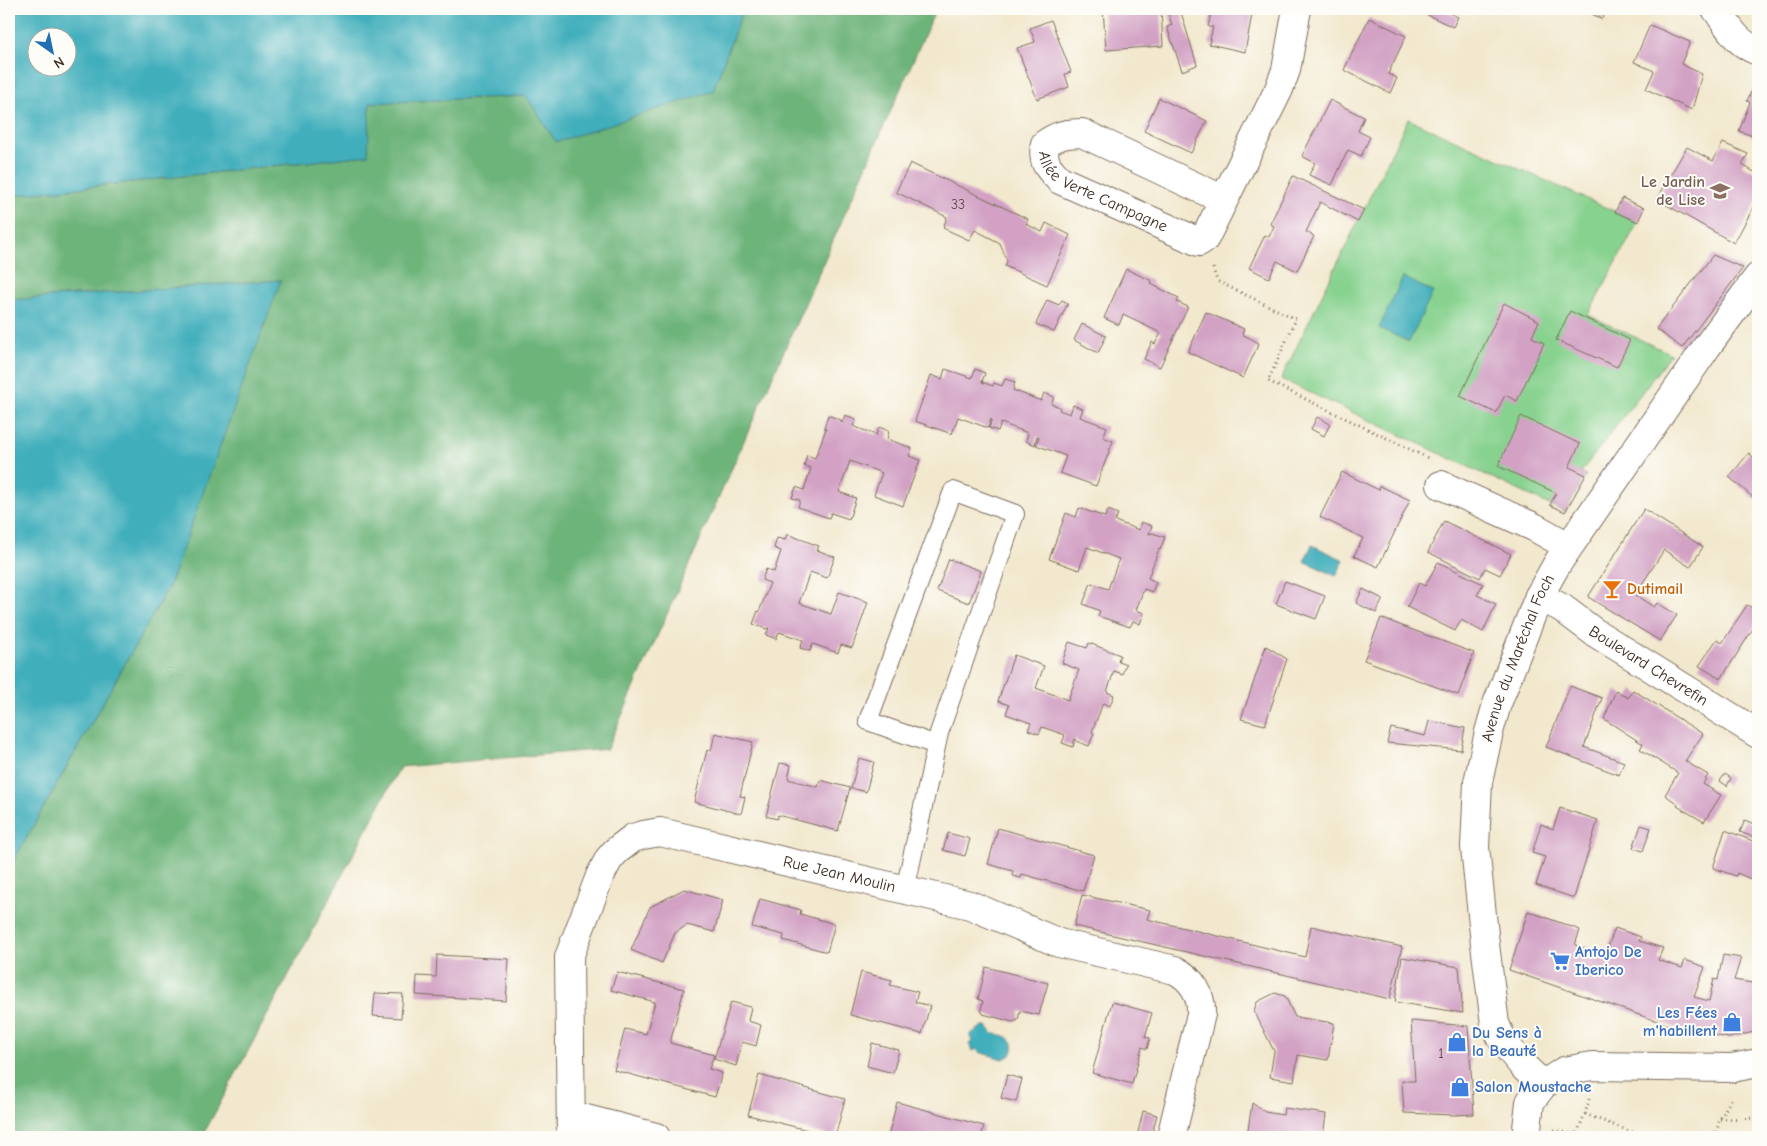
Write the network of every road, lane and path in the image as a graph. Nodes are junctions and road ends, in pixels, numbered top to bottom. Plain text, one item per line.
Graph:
1 (1298, 9) edge
2 (1716, 9) edge
3 (1758, 51) edge
4 (1224, 200) junction
5 (1205, 238) junction
6 (1758, 277) edge
7 (1441, 485) joint
8 (1568, 546) junction
9 (1539, 596) junction
10 (1758, 734) edge
11 (936, 745) junction
12 (905, 890) junction
13 (1758, 1063) edge
14 (1592, 1066) junction
15 (1732, 1068) junction
16 (1543, 1085) junction
17 (1585, 1114) junction
18 (1758, 1118) edge
19 (1720, 1119) junction
20 (571, 1126) edge
21 (1526, 1131) edge
22 (1576, 1136) edge
23 (656, 1137) edge
24 (1171, 1137) edge
25 (1644, 1137) edge
26 (1715, 1137) edge

1 - 4 street
2 - 3 street
4 - 5 street
4 - 5 street, Allée Verte Campagne
5 - 7 path
6 - 8 street, Avenue du Maréchal Foch
7 - 8 street
8 - 9 street, Avenue du Maréchal Foch
9 - 10 street, Boulevard Chevrefin
9 - 16 street, Avenue du Maréchal Foch
11 - 11 lane
11 - 12 lane
12 - 20 street, Rue Jean Moulin
12 - 24 street, Rue Jean Moulin
13 - 15 street
14 - 15 street
14 - 16 street
14 - 17 path
15 - 19 path
16 - 21 street
17 - 22 path
17 - 25 path
18 - 19 path
19 - 26 path
20 - 23 street
21 - 22 path

